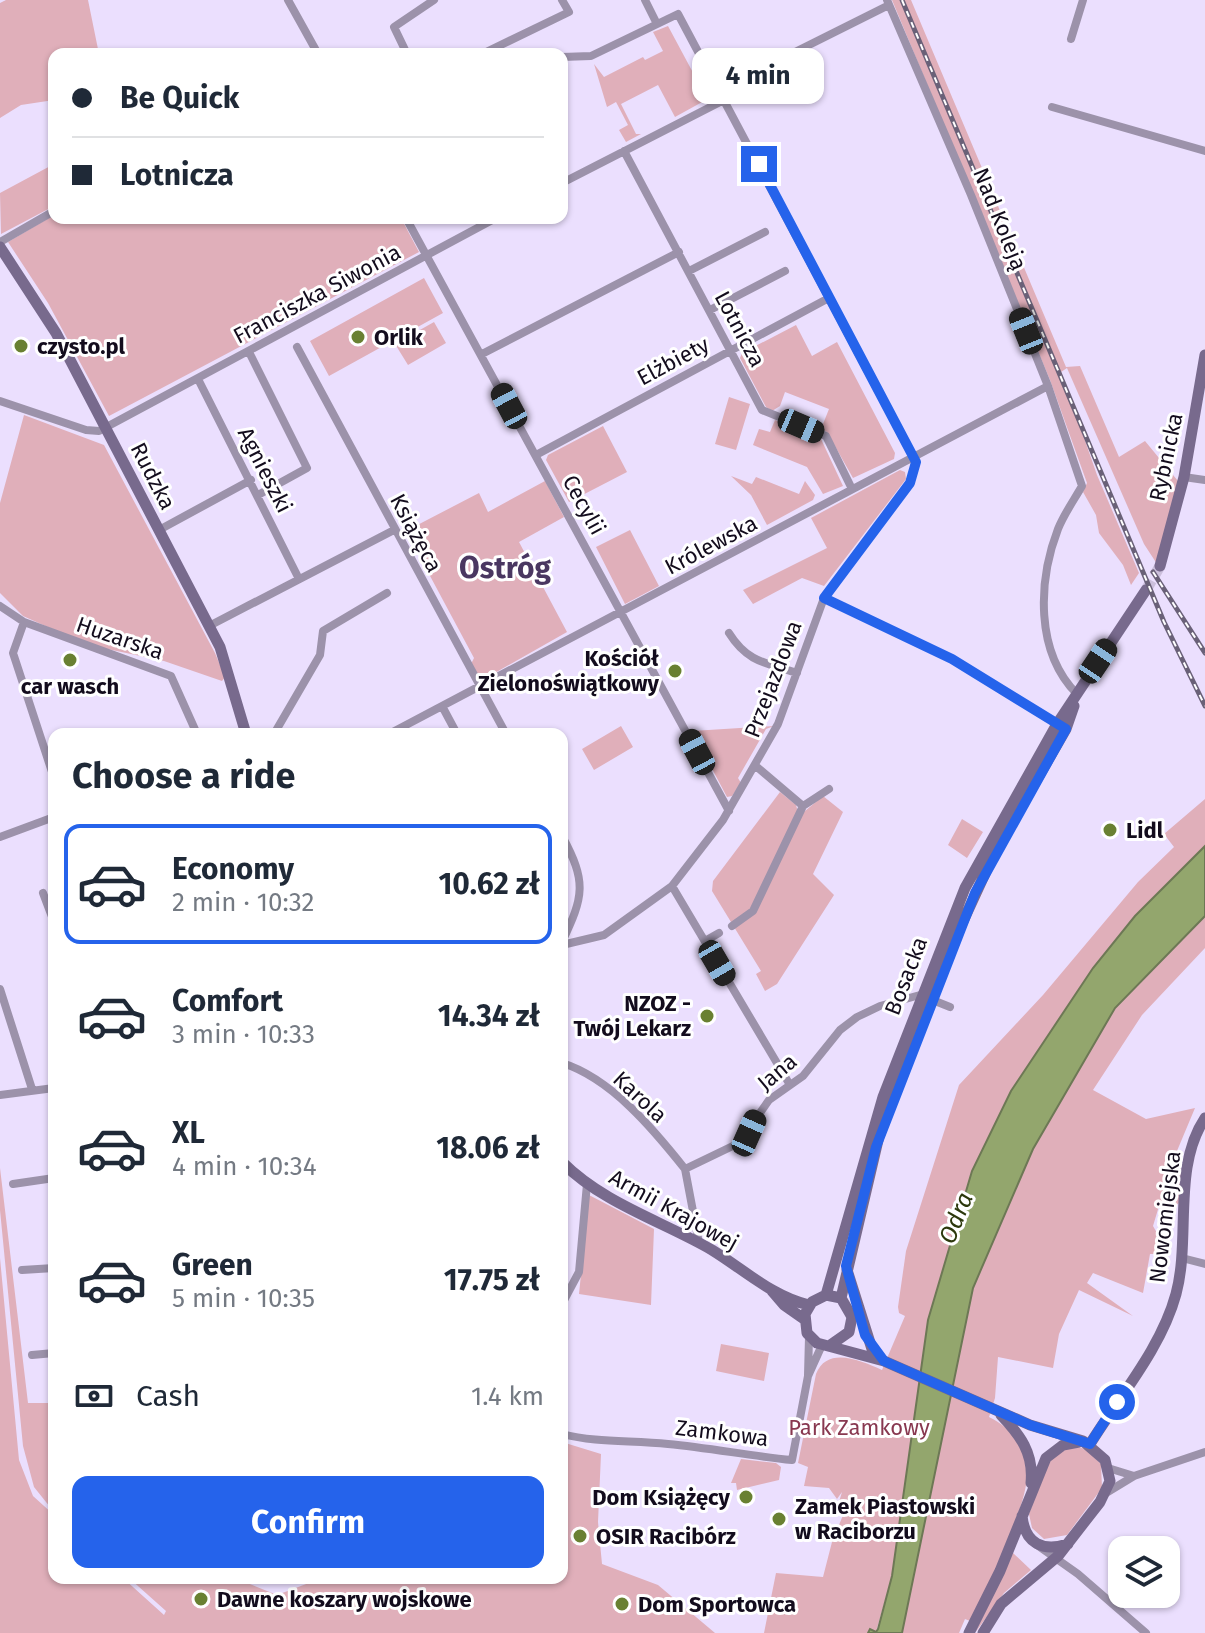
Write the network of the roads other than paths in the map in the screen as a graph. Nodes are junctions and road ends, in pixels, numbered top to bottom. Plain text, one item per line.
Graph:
1 (288, 0) edge
2 (434, 0) edge
3 (562, 0) edge
4 (645, 0) edge
5 (1083, 0) edge
6 (888, 3) edge
7 (657, 24) junction
8 (1071, 39) dead end
9 (315, 48) edge
10 (404, 48) edge
11 (494, 48) edge
12 (568, 57) edge
13 (726, 99) junction
14 (1052, 107) dead end
15 (624, 151) junction
16 (1205, 151) edge
17 (568, 180) edge
18 (48, 215) edge
19 (409, 224) edge
20 (485, 224) edge
21 (765, 232) dead end
22 (0, 244) edge
23 (679, 252) junction
24 (427, 256) junction
25 (689, 271) junction
26 (785, 271) dead end
27 (827, 299) junction
28 (710, 310) junction
29 (297, 347) dead end
30 (731, 350) junction
31 (249, 352) junction
32 (482, 354) junction
33 (1205, 355) edge
34 (198, 379) junction
35 (1048, 386) junction
36 (0, 401) edge
37 (105, 426) junction
38 (536, 455) junction
39 (915, 457) junction
40 (1184, 477) junction
41 (251, 480) junction
42 (1205, 480) edge
43 (852, 489) junction
44 (258, 495) junction
45 (159, 530) junction
46 (394, 530) junction
47 (1160, 566) tunnel mouth
48 (299, 579) junction
49 (1146, 590) tunnel mouth
50 (387, 593) dead end
51 (824, 598) junction
52 (0, 606) edge
53 (622, 613) junction
54 (24, 622) junction
55 (209, 626) junction
56 (729, 633) dead end
57 (797, 673) junction
58 (480, 687) junction
59 (1077, 694) junction
60 (442, 706) junction
61 (1061, 726) junction
62 (194, 728) edge
63 (244, 728) edge
64 (277, 728) edge
65 (404, 728) edge
66 (454, 728) edge
67 (503, 728) edge
68 (48, 760) edge
69 (757, 767) junction
70 (829, 789) dead end
71 (803, 806) junction
72 (729, 811) junction
73 (48, 819) edge
74 (0, 837) edge
75 (568, 855) edge
76 (672, 886) junction
77 (43, 893) dead end
78 (48, 906) edge
79 (732, 926) dead end
80 (568, 929) edge
81 (719, 933) dead end
82 (705, 941) junction
83 (568, 943) edge
84 (0, 989) edge
85 (926, 998) junction
86 (950, 1007) dead end
87 (568, 1066) edge
88 (790, 1085) junction
89 (48, 1088) edge
90 (32, 1089) junction
91 (0, 1095) edge
92 (1205, 1118) edge
93 (568, 1167) edge
94 (685, 1169) junction
95 (48, 1179) edge
96 (13, 1184) dead end
97 (587, 1184) junction
98 (699, 1243) junction
99 (1182, 1258) junction
100 (1205, 1264) edge
101 (846, 1266) junction
102 (48, 1268) edge
103 (22, 1270) dead end
104 (770, 1289) junction
105 (568, 1293) edge
106 (826, 1295) junction
107 (841, 1298) junction
108 (809, 1305) junction
109 (804, 1319) junction
110 (851, 1327) junction
111 (809, 1337) junction
112 (825, 1346) junction
113 (872, 1349) junction
114 (48, 1354) edge
115 (32, 1355) dead end
116 (884, 1361) junction
117 (808, 1376) junction
118 (993, 1409) junction
119 (568, 1435) edge
120 (1086, 1443) junction
121 (1205, 1452) edge
122 (1108, 1468) junction
123 (1134, 1476) junction
124 (1030, 1491) junction
125 (1105, 1494) junction
126 (1021, 1513) junction
127 (1069, 1543) junction
128 (1036, 1545) junction
129 (1055, 1559) junction
130 (969, 1633) edge
131 (983, 1633) edge
132 (1146, 1633) edge

1 - 9 street
2 - 10 street
3 - 11 street
4 - 7 street
5 - 8 street
6 - 13 street
6 - 35 street, Nad Koleją
7 - 12 street
7 - 13 street
13 - 15 street
13 - 27 street
14 - 16 street
15 - 17 street
15 - 23 street, Lotnicza
18 - 22 street
19 - 24 street, Cecylii
20 - 24 street, Franciszka Siwonia
21 - 25 street
22 - 37 street, Rudzka
23 - 25 street, Lotnicza
23 - 32 street
24 - 31 street, Franciszka Siwonia
24 - 32 street, Cecylii
25 - 28 street, Lotnicza
26 - 28 street
27 - 30 street, Elżbiety
27 - 39 street
28 - 30 street, Lotnicza
29 - 46 street, Książęca
30 - 38 street, Elżbiety
30 - 43 street, Lotnicza
31 - 34 street, Franciszka Siwonia
31 - 44 street
32 - 38 street, Cecylii
33 - 40 street, Rybnicka
34 - 37 street, Franciszka Siwonia
34 - 41 street, Agnieszki
35 - 39 street, Królewska
35 - 59 street, Nad Koleją
36 - 37 street
37 - 45 street, Rudzka
38 - 53 street, Cecylii
39 - 43 street, Królewska
39 - 51 street, Przejazdowa
40 - 42 street
40 - 47 street, Rybnicka
41 - 44 street, Agnieszki
41 - 45 street
43 - 53 street, Królewska
44 - 48 street, Agnieszki
45 - 55 street, Rudzka
46 - 48 street
46 - 58 street, Książęca
48 - 55 street
49 - 59 street, Bosacka
50 - 64 street
51 - 57 street, Przejazdowa
51 - 61 street
52 - 54 street, Huzarska
53 - 58 street, Królewska
53 - 72 street, Cecylii
54 - 62 street, Huzarska
54 - 68 street
55 - 63 street, Rudzka
56 - 57 street
57 - 69 street, Przejazdowa
58 - 60 street, Królewska
58 - 67 street, Książęca
59 - 61 street, Bosacka
60 - 65 street, Królewska
60 - 66 street
61 - 85 street, Bosacka
69 - 71 street
69 - 72 street, Przejazdowa
70 - 71 street
71 - 79 street
72 - 76 street, Przejazdowa
73 - 74 street
75 - 80 street
76 - 82 street
76 - 83 street, Przejazdowa
77 - 78 street
81 - 82 street
82 - 88 street
84 - 90 street
85 - 86 street
85 - 88 street, Jana
85 - 101 street, Bosacka
85 - 106 street, Bosacka
87 - 94 street, Karola
88 - 94 street, Jana
89 - 90 street
90 - 91 street
92 - 99 street, Nowomiejska
93 - 97 street, Armii Krajowej
94 - 98 street
95 - 96 street
97 - 98 street, Armii Krajowej
97 - 105 street
98 - 104 street, Armii Krajowej
99 - 100 street
99 - 120 street, Nowomiejska
101 - 107 street, Bosacka
101 - 113 street
102 - 103 street
104 - 108 street, Armii Krajowej
104 - 109 street, Armii Krajowej
106 - 107 street
106 - 108 street
107 - 110 street
108 - 109 street
109 - 111 street
110 - 112 street
110 - 113 street
111 - 112 street
111 - 117 street, Zamkowa
112 - 116 street
112 - 117 street, Zamkowa
113 - 116 street
114 - 115 street
116 - 118 street
117 - 119 street, Zamkowa
118 - 120 street
118 - 124 street
120 - 122 street
120 - 124 street
121 - 123 street
122 - 123 street
122 - 125 street
123 - 125 street
124 - 126 street
125 - 127 street
126 - 128 street
126 - 130 street
127 - 128 street
127 - 129 street
128 - 129 street
129 - 131 street
129 - 132 street

